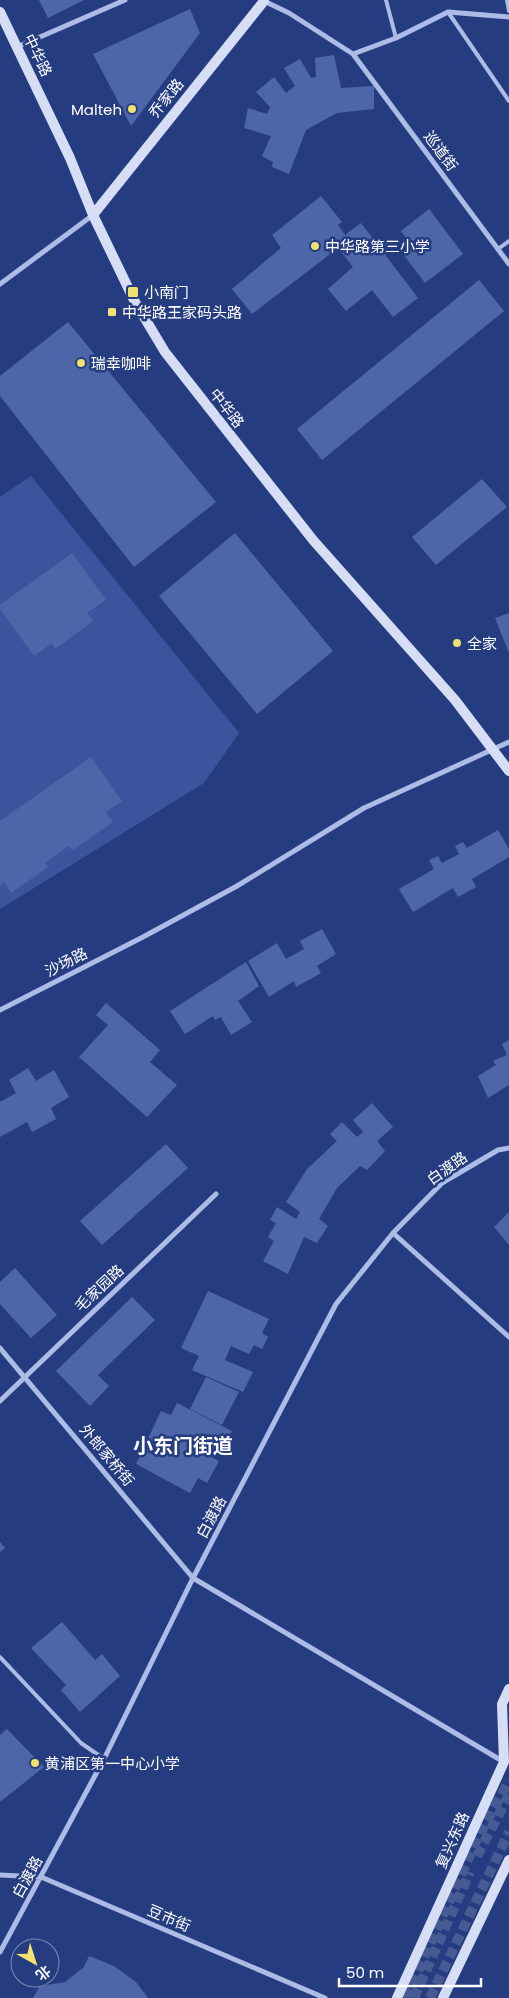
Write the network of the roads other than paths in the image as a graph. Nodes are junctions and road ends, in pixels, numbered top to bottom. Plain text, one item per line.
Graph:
1 (125, 0) edge
2 (263, 0) edge
3 (386, 0) edge
4 (507, 0) edge
5 (509, 11) edge
6 (0, 12) edge
7 (448, 12) junction
8 (509, 17) edge
9 (396, 38) junction
10 (17, 47) junction
11 (353, 54) junction
12 (509, 101) edge
13 (93, 215) junction
14 (509, 241) edge
15 (498, 248) junction
16 (509, 264) edge
17 (0, 284) edge
18 (509, 742) edge
19 (495, 750) junction
20 (509, 771) edge
21 (0, 1010) edge
22 (509, 1148) edge
23 (216, 1194) dead end
24 (393, 1233) junction
25 (509, 1337) edge
26 (0, 1348) edge
27 (24, 1376) junction
28 (0, 1401) edge
29 (193, 1578) junction
30 (0, 1657) edge
31 (509, 1689) edge
32 (104, 1759) junction
33 (507, 1764) edge
34 (509, 1860) edge
35 (0, 1875) edge
36 (41, 1877) junction
37 (0, 1952) edge
38 (326, 1998) edge
39 (397, 1998) edge
40 (443, 1998) edge

1 - 10 street
2 - 11 street, 乔家路
2 - 13 street, 乔家路
3 - 9 lane
4 - 5 lane
6 - 10 street, 中华路
7 - 8 street
7 - 9 street
7 - 12 lane
9 - 11 street
10 - 13 street, 中华路
11 - 15 street, 巡道街
13 - 17 street
13 - 19 street, 中华路
14 - 15 lane
15 - 16 street, 巡道街
18 - 19 street, 沙场路
19 - 20 street, 中华路
19 - 21 street, 沙场路
22 - 24 street, 白渡路
23 - 27 street, 毛家园路
24 - 25 street
24 - 29 street, 白渡路
26 - 27 street, 外郎家桥街
27 - 28 street, 毛家园路
27 - 29 street, 外郎家桥街
29 - 32 street, 白渡路
29 - 33 street, 外郎家桥街
30 - 32 lane
31 - 33 street, 复兴东路
32 - 36 street, 白渡路
33 - 39 street, 复兴东路
34 - 40 street
35 - 36 street, 豆市街
36 - 37 street, 白渡路
36 - 38 street, 豆市街

